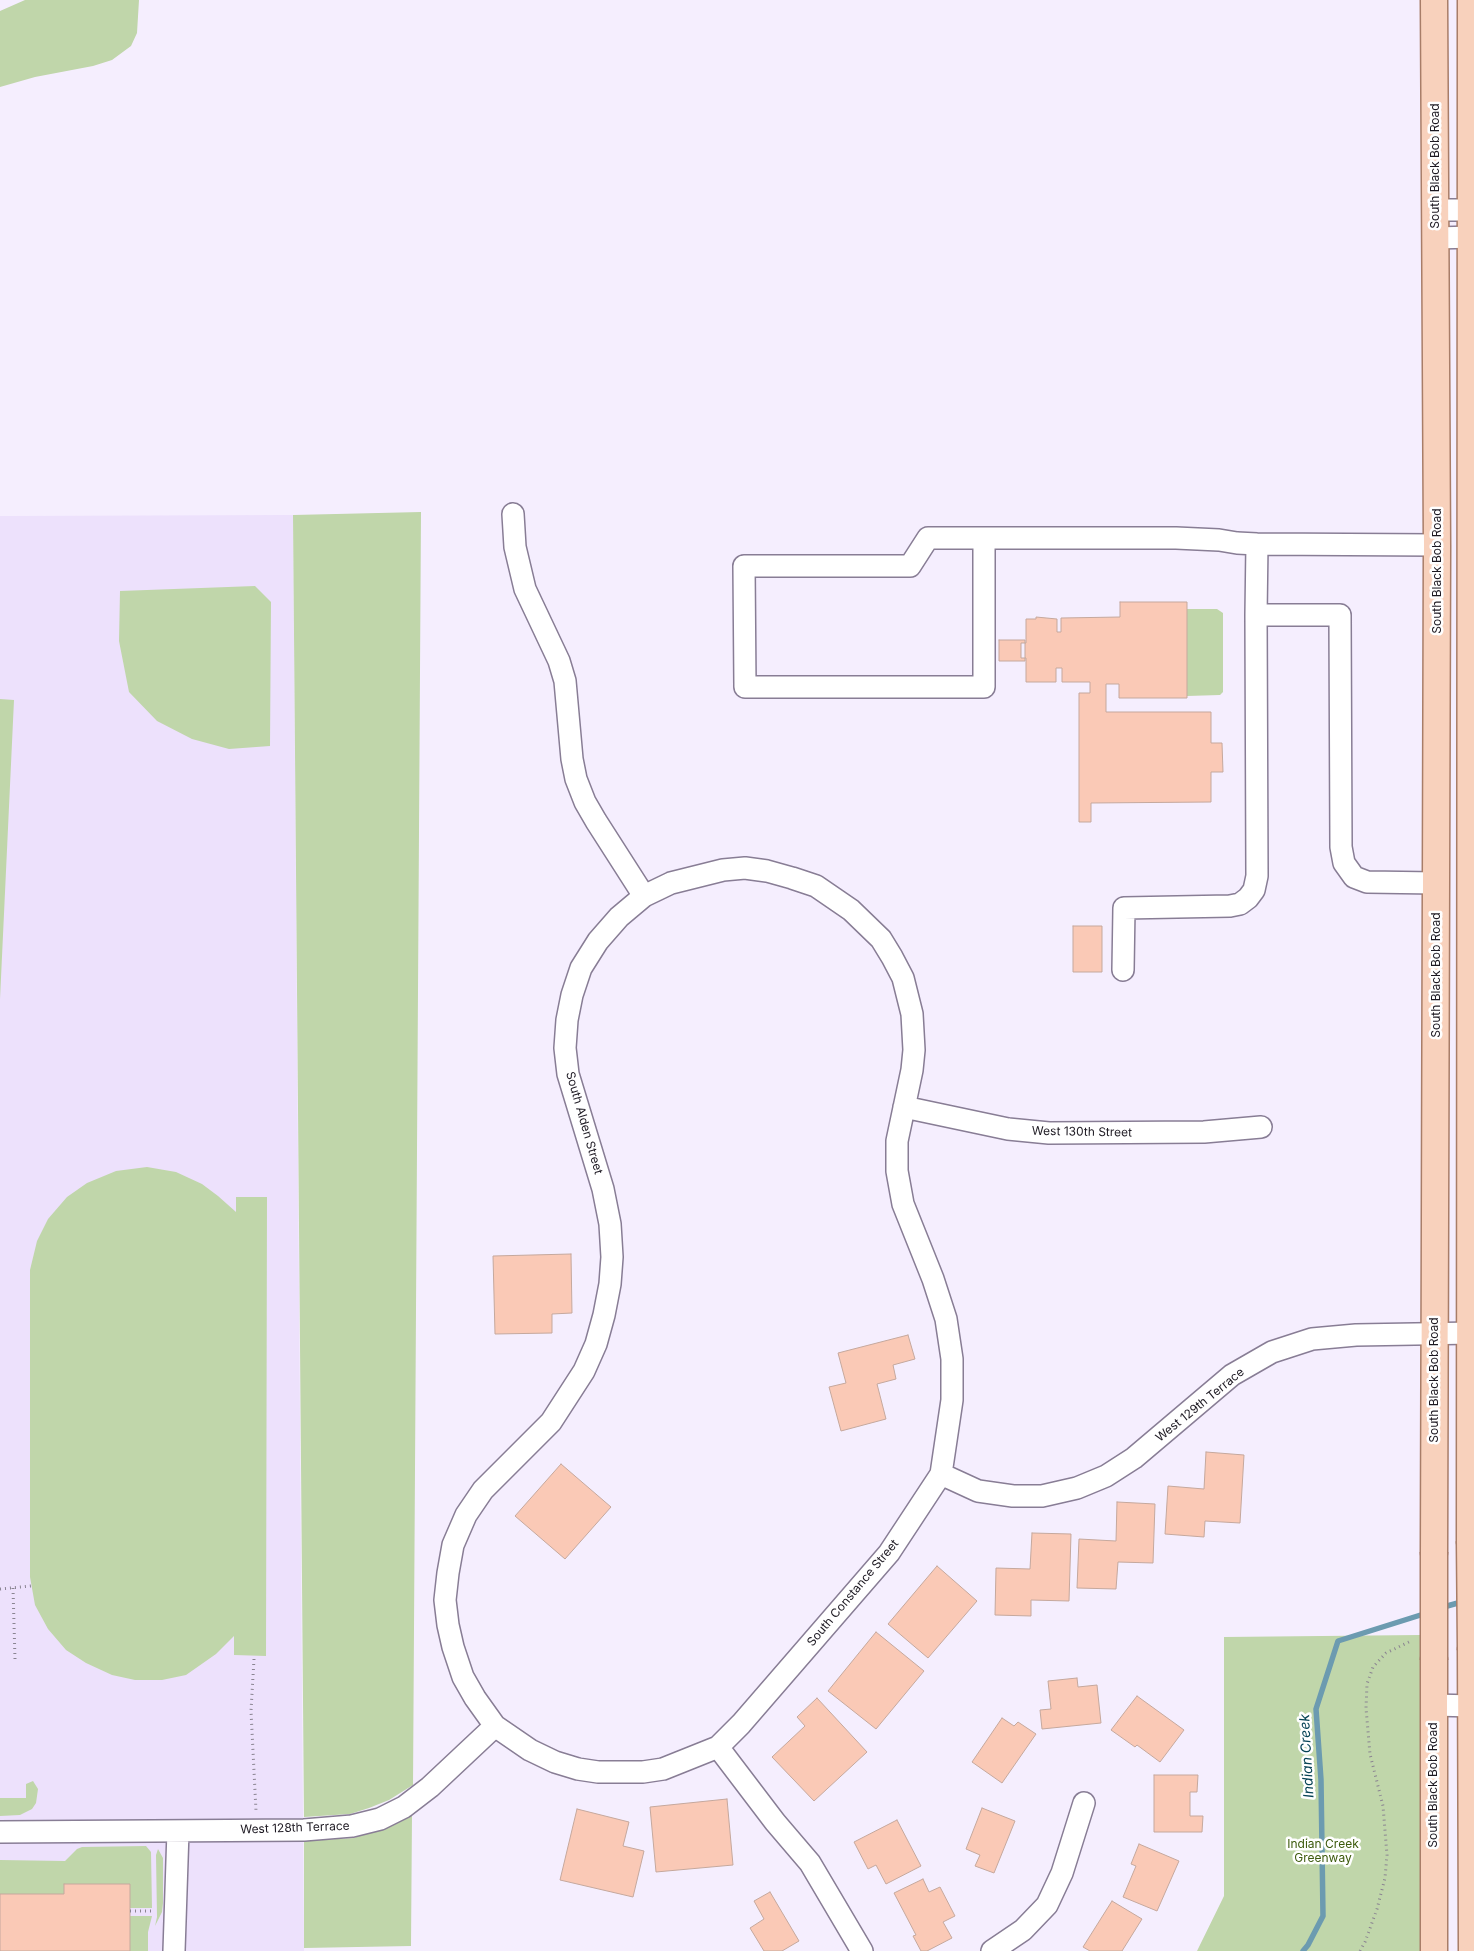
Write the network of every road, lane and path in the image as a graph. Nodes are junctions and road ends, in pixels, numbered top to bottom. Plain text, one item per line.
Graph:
1 (1434, 0) edge
2 (1471, 0) edge
3 (1436, 210) junction
4 (1472, 210) edge
5 (1472, 237) edge
6 (1435, 238) junction
7 (513, 514) dead end
8 (984, 538) junction
9 (1256, 544) junction
10 (1437, 545) junction
11 (1256, 616) junction
12 (1472, 879) edge
13 (1436, 883) junction
14 (644, 896) junction
15 (1123, 970) dead end
16 (904, 1107) junction
17 (1261, 1127) dead end
18 (1472, 1333) edge
19 (1433, 1334) junction
20 (941, 1474) junction
21 (31, 1586) dead end
22 (13, 1588) junction
23 (0, 1589) edge
24 (1414, 1640) dead end
25 (15, 1659) dead end
26 (254, 1659) dead end
27 (1433, 1705) junction
28 (1472, 1706) edge
29 (495, 1726) junction
30 (718, 1746) junction
31 (1084, 1803) dead end
32 (256, 1817) dead end
33 (178, 1831) junction
34 (0, 1832) edge
35 (130, 1911) dead end
36 (154, 1911) dead end
37 (174, 1951) edge
38 (862, 1951) edge
39 (992, 1951) edge
40 (1360, 1951) edge
41 (1434, 1951) edge
42 (1472, 1951) edge

1 - 3 main road, South Black Bob Road
2 - 4 main road
3 - 4 street
3 - 6 main road, South Black Bob Road
4 - 5 main road
5 - 6 street
5 - 12 main road
6 - 10 main road, South Black Bob Road
7 - 14 street
8 - 8 street
8 - 9 street
9 - 10 street
9 - 11 street
10 - 13 main road, South Black Bob Road
11 - 13 street
11 - 15 street
12 - 18 main road
13 - 19 main road, South Black Bob Road
14 - 16 street, South Constance Street
14 - 29 street, South Alden Street
16 - 17 street, West 130th Street
16 - 20 street, South Constance Street
18 - 19 street, West 129th Terrace
18 - 28 main road, bridge
19 - 20 street, West 129th Terrace
19 - 27 main road, South Black Bob Road, bridge
20 - 30 street, South Constance Street
21 - 22 path
22 - 23 path
22 - 25 path
24 - 40 path
26 - 32 path
27 - 28 street
27 - 41 main road, South Black Bob Road
28 - 42 main road
29 - 30 street
29 - 33 street, West 128th Terrace
30 - 38 street
31 - 39 street
33 - 34 street, West 128th Terrace
33 - 37 street
35 - 36 path

